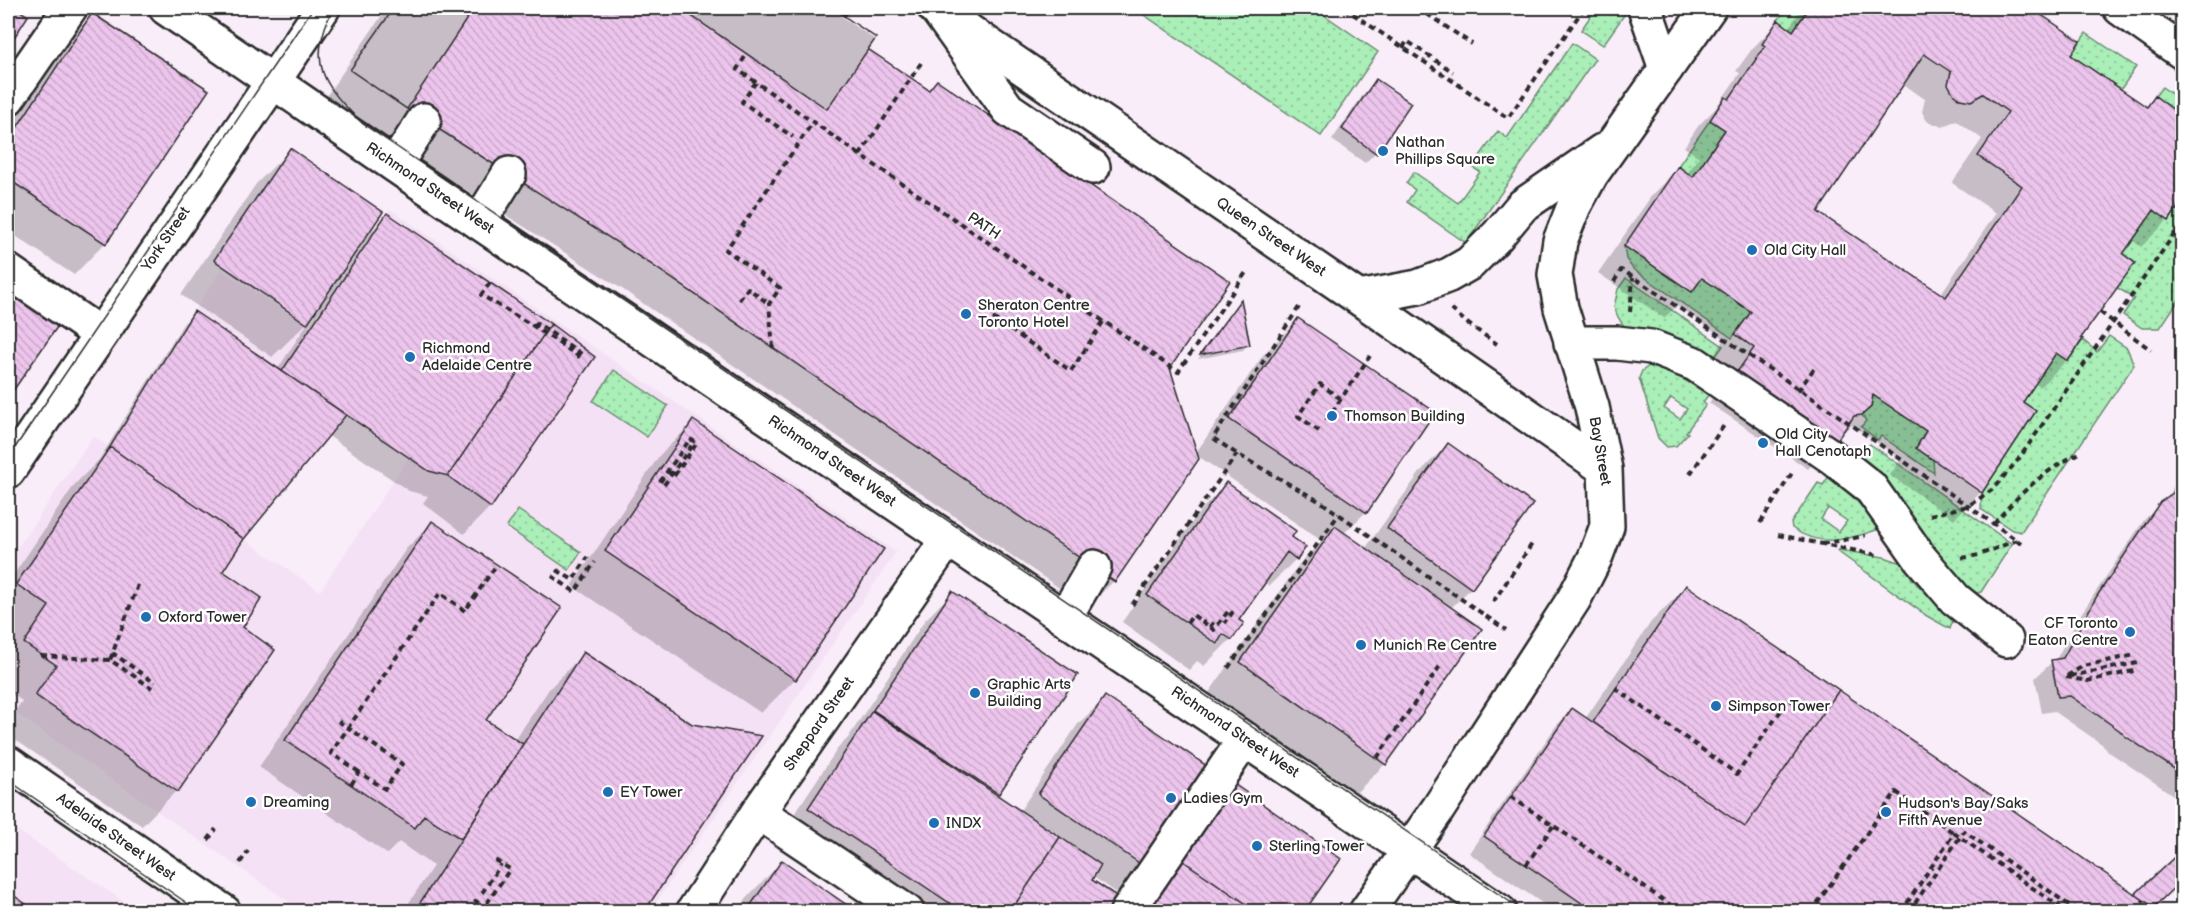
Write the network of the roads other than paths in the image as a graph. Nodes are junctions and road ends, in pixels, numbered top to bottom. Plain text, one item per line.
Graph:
1 (70, 8) edge
2 (166, 8) edge
3 (323, 8) edge
4 (936, 8) edge
5 (1645, 8) edge
6 (1709, 8) edge
7 (2120, 8) edge
8 (2182, 52) edge
9 (1666, 69) junction
10 (273, 81) junction
11 (8, 98) edge
12 (424, 120) dead end
13 (1615, 142) junction
14 (395, 165) junction
15 (1093, 166) dead end
16 (509, 174) dead end
17 (479, 222) junction
18 (8, 271) edge
19 (1359, 298) junction
20 (100, 334) junction
21 (1571, 343) junction
22 (1605, 469) junction
23 (8, 471) edge
24 (948, 538) junction
25 (1094, 567) dead end
26 (1065, 617) junction
27 (2006, 640) dead end
28 (1245, 739) junction
29 (8, 763) edge
30 (758, 812) junction
31 (1409, 850) junction
32 (224, 912) edge
33 (693, 912) edge
34 (907, 912) edge
35 (1127, 912) edge
36 (1366, 912) edge
37 (1500, 912) edge

1 - 11 main road
2 - 10 main road, Richmond Street West
3 - 10 main road, York Street
4 - 15 main road
4 - 19 main road, Queen Street West
5 - 9 main road
6 - 9 main road, Bay Street
7 - 8 main road
9 - 13 main road, Bay Street
10 - 14 main road, Richmond Street West
10 - 20 main road, York Street
12 - 14 main road
13 - 19 main road
13 - 21 main road, Bay Street
14 - 17 main road, Richmond Street West
16 - 17 main road
17 - 24 main road, Richmond Street West
18 - 20 main road
19 - 22 main road, Queen Street West
20 - 23 main road, York Street
21 - 22 main road, Bay Street
21 - 27 main road
22 - 31 main road, Bay Street
24 - 26 main road, Richmond Street West
24 - 30 main road, Sheppard Street
25 - 26 main road
26 - 28 main road, Richmond Street West
28 - 31 main road, Richmond Street West
28 - 35 main road
29 - 32 main road, Adelaide Street West
30 - 33 main road, Sheppard Street
30 - 34 main road
31 - 36 main road, Bay Street
31 - 37 main road, Richmond Street West

